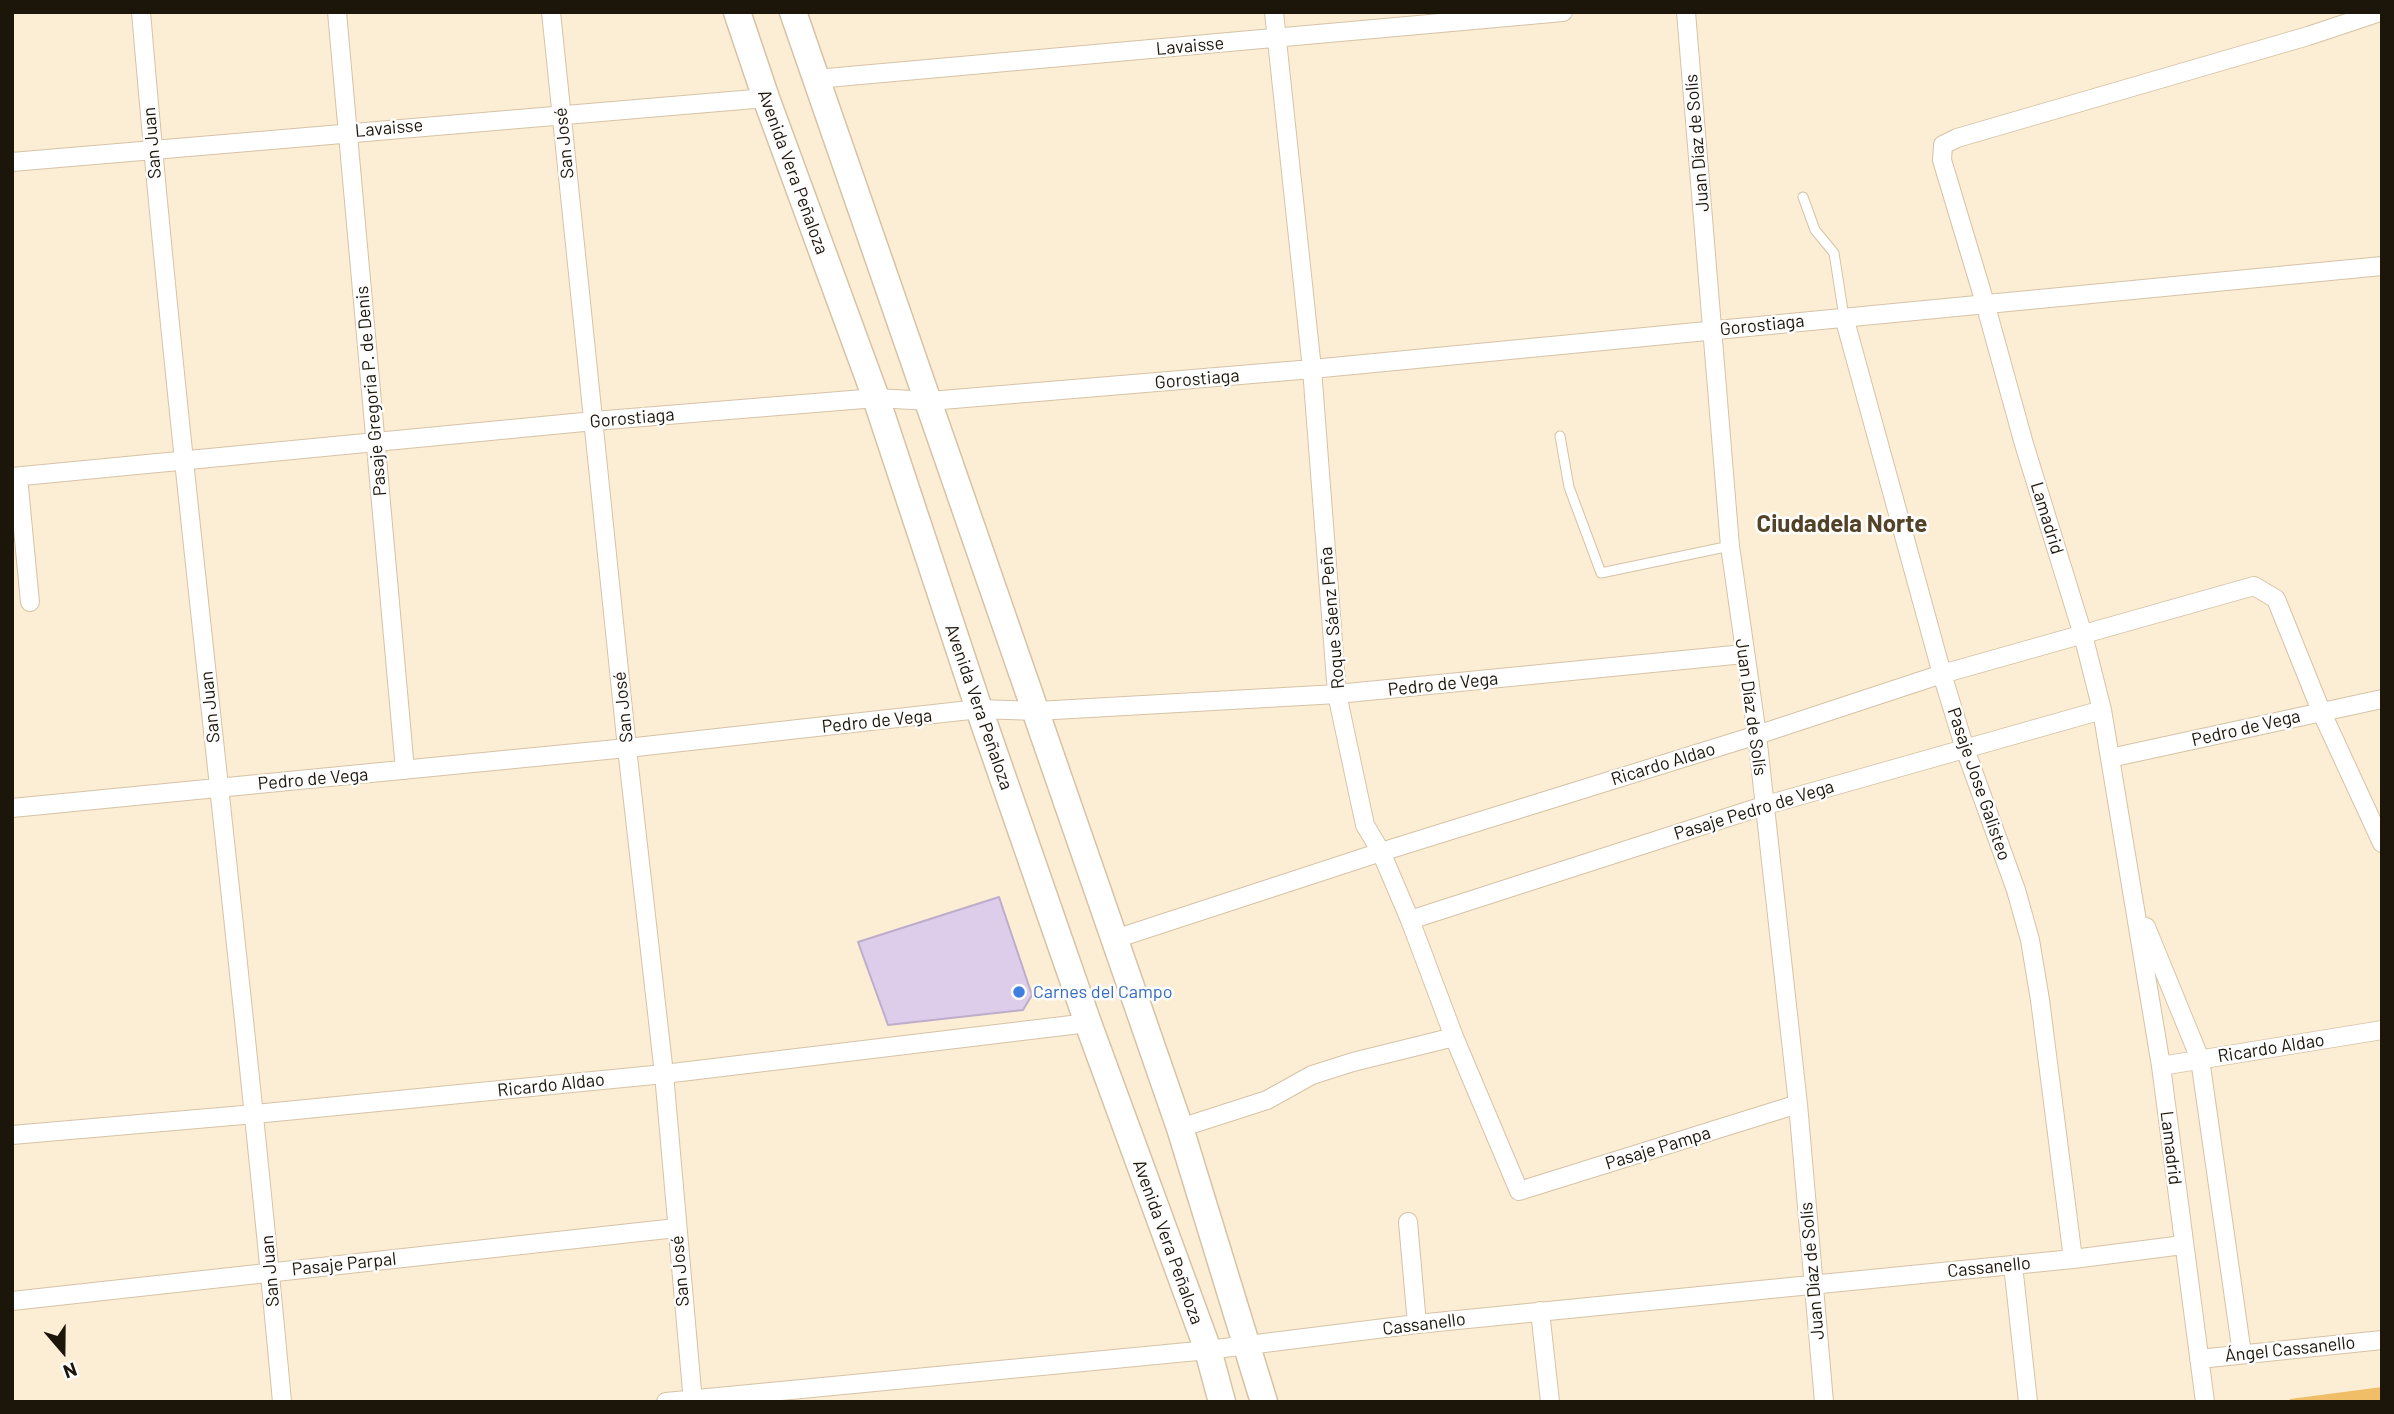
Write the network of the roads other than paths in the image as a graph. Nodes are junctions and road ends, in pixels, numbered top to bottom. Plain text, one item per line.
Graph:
1 (141, 12) edge
2 (337, 12) edge
3 (551, 12) edge
4 (737, 12) edge
5 (793, 12) edge
6 (1273, 12) edge
7 (1563, 12) edge
8 (1686, 12) edge
9 (2380, 12) edge
10 (1277, 39) junction
11 (816, 79) junction
12 (765, 98) junction
13 (561, 114) junction
14 (348, 132) junction
15 (152, 149) junction
16 (12, 162) edge
17 (1802, 197) dead end
18 (2382, 266) edge
19 (1985, 303) junction
20 (1844, 317) junction
21 (1712, 330) junction
22 (1312, 369) junction
23 (876, 398) junction
24 (930, 401) junction
25 (594, 421) junction
26 (1560, 436) dead end
27 (376, 441) junction
28 (184, 460) junction
29 (15, 477) edge
30 (1730, 546) junction
31 (30, 602) dead end
32 (2082, 635) junction
33 (1744, 653) junction
34 (1942, 674) junction
35 (1338, 694) junction
36 (2382, 699) edge
37 (979, 709) junction
38 (2102, 710) junction
39 (1037, 711) junction
40 (2321, 711) junction
41 (1756, 735) junction
42 (627, 748) junction
43 (1965, 748) junction
44 (2110, 758) junction
45 (405, 770) junction
46 (219, 787) junction
47 (1763, 806) junction
48 (12, 808) edge
49 (2382, 843) edge
50 (1381, 852) junction
51 (2133, 896) junction
52 (1410, 920) junction
53 (1115, 939) junction
54 (1088, 1023) junction
55 (2382, 1030) edge
56 (1454, 1037) junction
57 (2200, 1059) junction
58 (2161, 1066) junction
59 (664, 1074) junction
60 (1798, 1104) junction
61 (255, 1114) junction
62 (1180, 1128) junction
63 (12, 1135) edge
64 (1518, 1191) joint
65 (1408, 1222) dead end
66 (676, 1228) junction
67 (2183, 1245) junction
68 (2073, 1259) junction
69 (2013, 1265) junction
70 (270, 1272) junction
71 (1812, 1285) junction
72 (12, 1301) edge
73 (1540, 1311) junction
74 (1417, 1324) junction
75 (2382, 1340) edge
76 (1249, 1345) junction
77 (1208, 1350) junction
78 (2242, 1354) junction
79 (2199, 1359) junction
80 (693, 1400) edge
81 (282, 1402) edge
82 (666, 1402) edge
83 (1222, 1402) edge
84 (1265, 1402) edge
85 (1550, 1402) edge
86 (1824, 1402) edge
87 (2028, 1402) edge
88 (2205, 1402) edge

1 - 15 street, San Juan
2 - 14 street, Pasaje Gregoria P. de Denis
3 - 13 street, San José
4 - 12 main road, Avenida Vera Peñaloza
5 - 11 main road
6 - 10 street, Roque Sáenz Peña
7 - 10 street, Lavaisse
8 - 21 street, Juan Díaz de Solís
9 - 19 street, Lamadrid
10 - 11 street, Lavaisse
10 - 22 street, Roque Sáenz Peña
11 - 24 main road
12 - 13 street, Lavaisse
12 - 23 main road, Avenida Vera Peñaloza
13 - 14 street, Lavaisse
13 - 25 street, San José
14 - 15 street, Lavaisse
14 - 27 street, Pasaje Gregoria P. de Denis
15 - 16 street, Lavaisse
15 - 28 street, San Juan
17 - 20 lane
18 - 19 street, Gorostiaga
19 - 20 street, Gorostiaga
19 - 32 street, Lamadrid
20 - 21 street, Gorostiaga
20 - 34 street, Pasaje Jose Galisteo
21 - 22 street, Gorostiaga
21 - 30 street, Juan Díaz de Solís
22 - 24 street, Gorostiaga
22 - 35 street, Roque Sáenz Peña
23 - 24 street, Gorostiaga
23 - 25 street, Gorostiaga
23 - 37 main road, Avenida Vera Peñaloza
24 - 39 main road
25 - 27 street, Gorostiaga
25 - 42 street, San José
26 - 30 lane
27 - 28 street, Gorostiaga
27 - 45 street, Pasaje Gregoria P. de Denis
28 - 29 street, Gorostiaga
28 - 46 street, San Juan
29 - 31 street
30 - 33 street, Juan Díaz de Solís
32 - 34 street, Ricardo Aldao
32 - 38 street, Lamadrid
32 - 40 street, Ricardo Aldao
33 - 35 street, Pedro de Vega
33 - 41 street, Juan Díaz de Solís
34 - 41 street, Ricardo Aldao
34 - 43 street, Pasaje Jose Galisteo
35 - 39 street, Pedro de Vega
35 - 50 street, Roque Sáenz Peña
36 - 40 street, Pedro de Vega
37 - 39 street, Pedro de Vega
37 - 42 street, Pedro de Vega
37 - 54 main road, Avenida Vera Peñaloza
38 - 43 street, Pasaje Pedro de Vega
38 - 44 street, Lamadrid
39 - 53 main road
40 - 44 street, Pedro de Vega
40 - 49 street
41 - 47 street, Juan Díaz de Solís
41 - 50 street, Ricardo Aldao
42 - 45 street, Pedro de Vega
42 - 59 street, San José
43 - 47 street, Pasaje Pedro de Vega
43 - 68 street, Pasaje Jose Galisteo
44 - 51 street, Lamadrid
45 - 46 street, Pedro de Vega
46 - 48 street, Pedro de Vega
46 - 61 street, San Juan
47 - 52 street, Pasaje Pedro de Vega
47 - 60 street, Juan Díaz de Solís
50 - 52 street, Roque Sáenz Peña
50 - 53 street, Ricardo Aldao
51 - 57 street, Lamadrid
51 - 58 street, Lamadrid
52 - 56 street, Roque Sáenz Peña
53 - 62 main road
54 - 59 street, Ricardo Aldao
54 - 77 main road, Avenida Vera Peñaloza
55 - 57 street, Ricardo Aldao
56 - 62 street
56 - 64 street, Roque Sáenz Peña
57 - 58 street, Ricardo Aldao
57 - 78 street, Lamadrid
58 - 67 street, Lamadrid
59 - 61 street, Ricardo Aldao
59 - 66 street, San José
60 - 64 street, Pasaje Pampa
60 - 71 street, Juan Díaz de Solís
61 - 63 street, Ricardo Aldao
61 - 70 street, San Juan
62 - 76 main road
65 - 74 street
66 - 70 street, Pasaje Parpal
66 - 80 street, San José
67 - 68 street, Cassanello
67 - 79 street, Lamadrid
68 - 69 street, Cassanello
69 - 71 street, Cassanello
69 - 87 street
70 - 72 street, Pasaje Parpal
70 - 81 street, San Juan
71 - 73 street, Cassanello
71 - 86 street, Juan Díaz de Solís
73 - 74 street, Cassanello
73 - 85 street
74 - 76 street, Cassanello
75 - 78 street, Ángel Cassanello
76 - 77 street, Cassanello
76 - 84 main road
77 - 80 street, Cassanello
77 - 83 main road, Avenida Vera Peñaloza
78 - 79 street, Ángel Cassanello
79 - 88 street, Lamadrid
80 - 82 street, Cassanello

